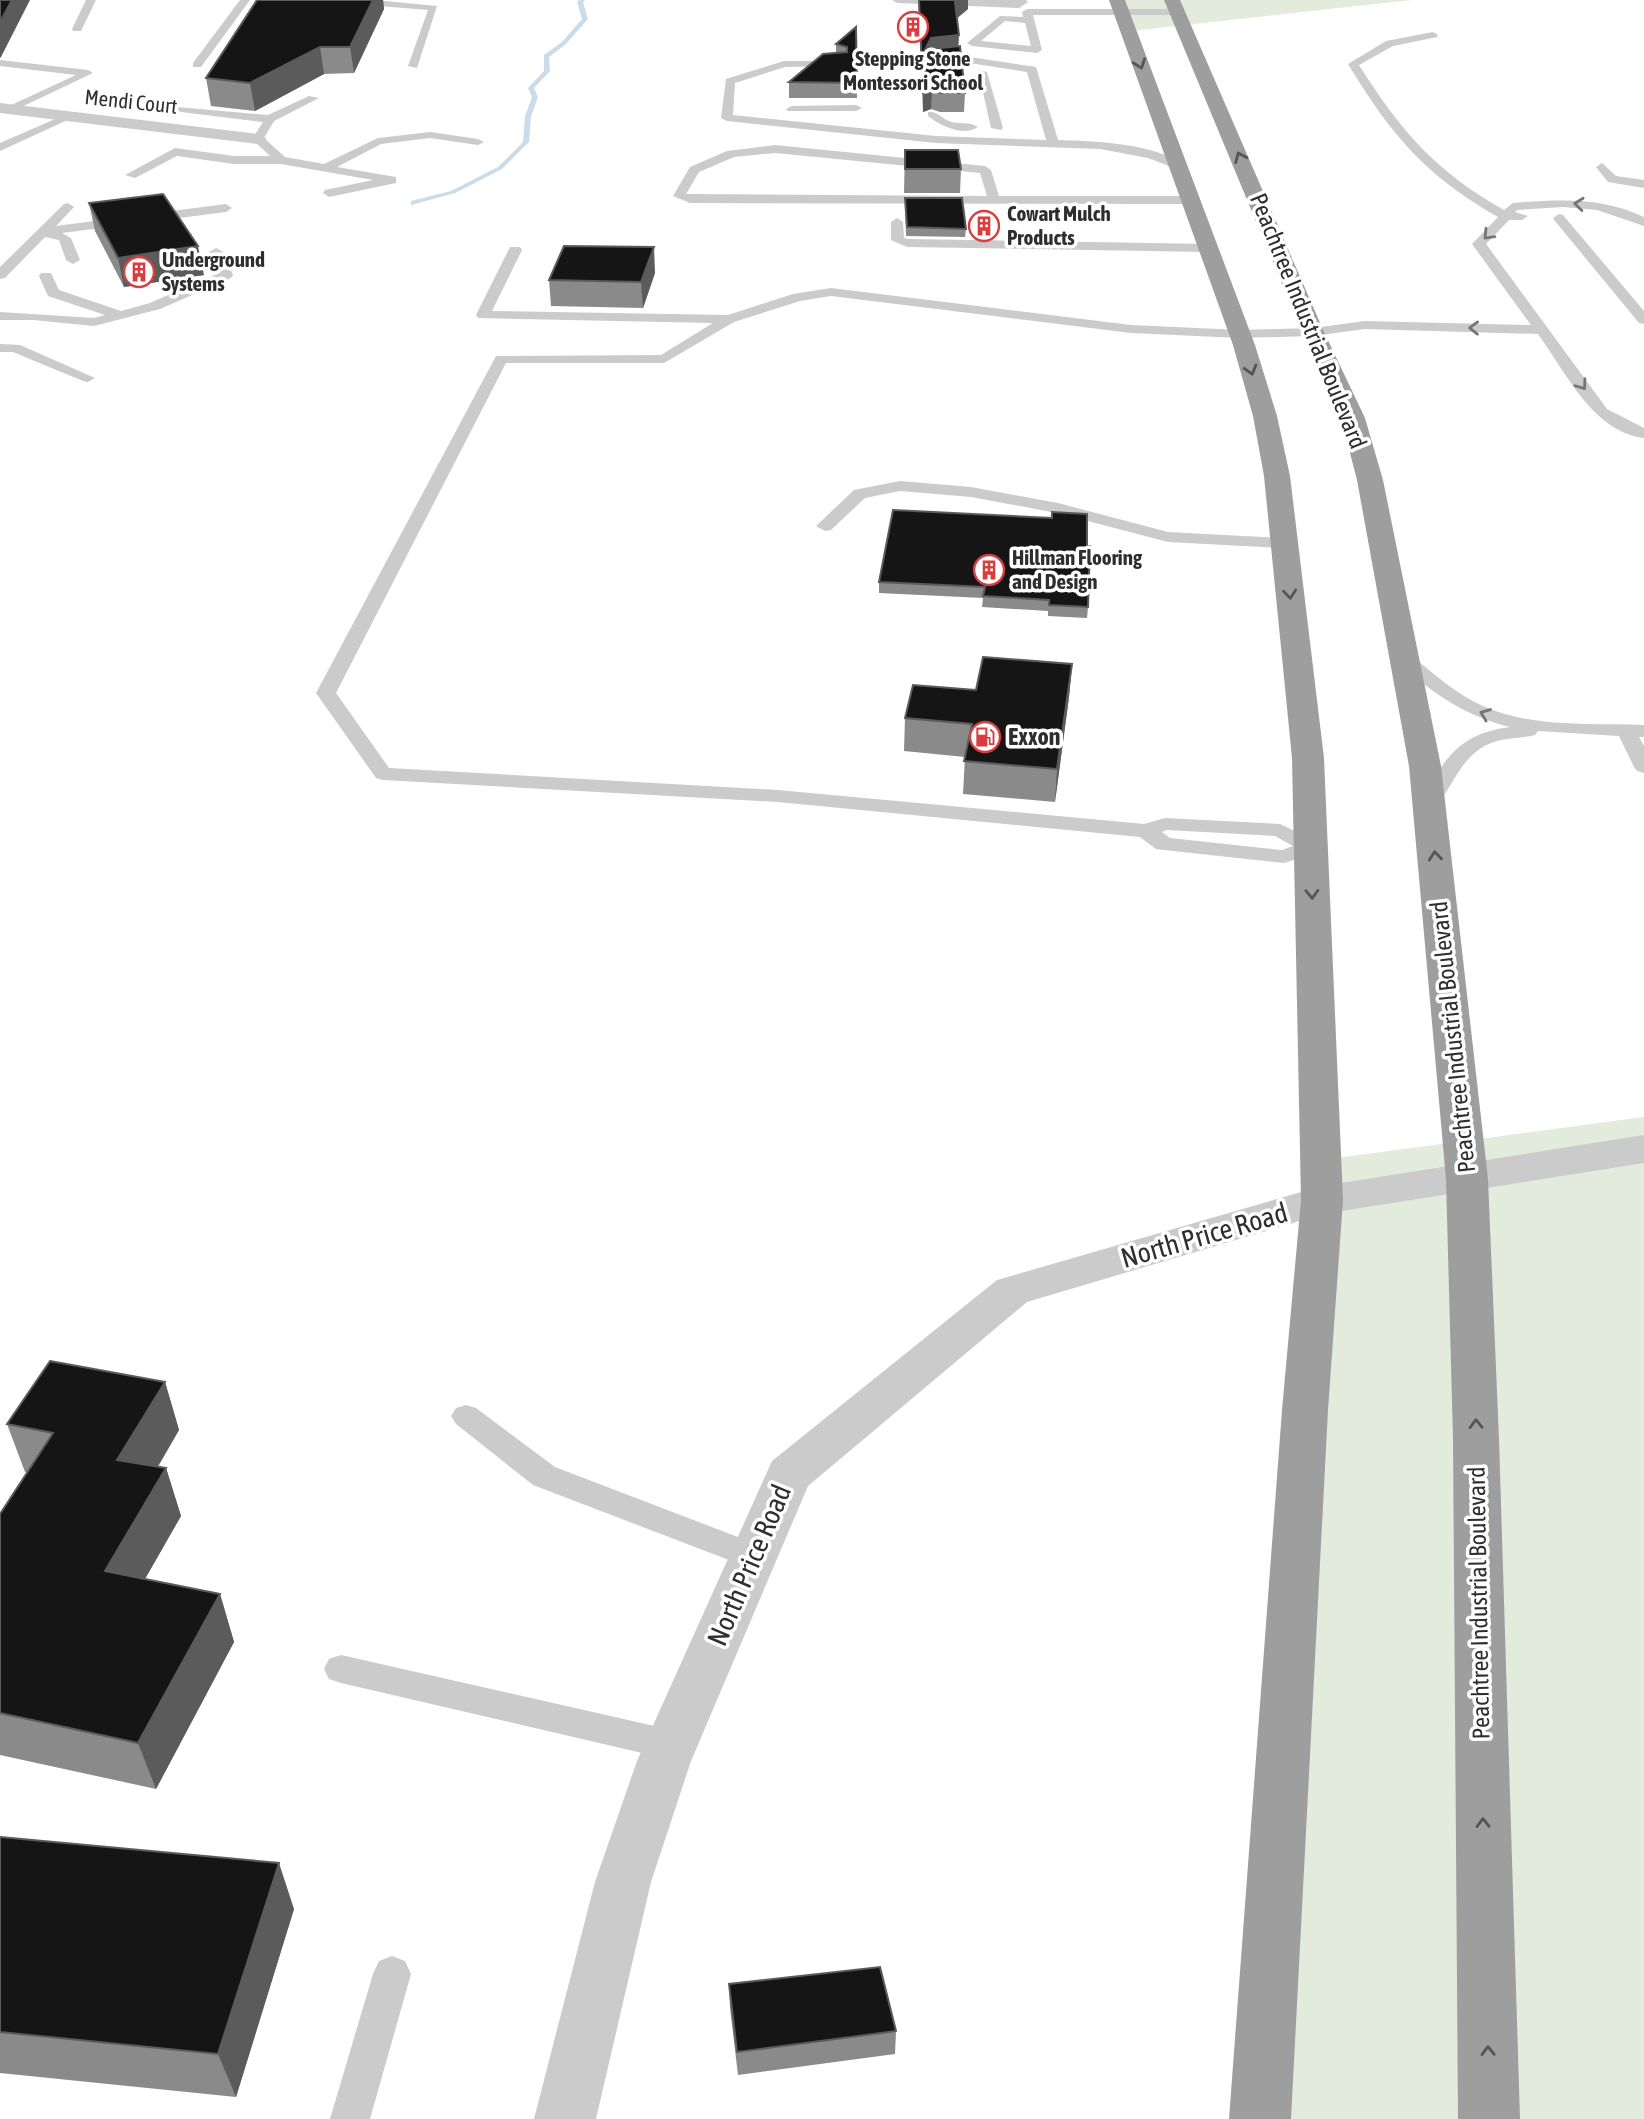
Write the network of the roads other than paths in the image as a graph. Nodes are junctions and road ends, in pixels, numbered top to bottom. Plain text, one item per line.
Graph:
1 (91, 0) edge
2 (245, 0) edge
3 (342, 0) edge
4 (897, 0) edge
5 (1023, 2) edge
6 (1120, 6) edge
7 (1175, 6) edge
8 (1033, 16) junction
9 (77, 29) dead end
10 (1433, 35) dead end
11 (0, 63) edge
12 (842, 64) edge
13 (197, 65) dead end
14 (414, 66) dead end
15 (950, 72) edge
16 (1035, 76) junction
17 (313, 98) dead end
18 (8, 103) edge
19 (792, 108) dead end
20 (856, 108) dead end
21 (181, 109) dead end
22 (823, 109) junction
23 (932, 114) edge
24 (66, 118) junction
25 (270, 119) junction
26 (826, 128) junction
27 (997, 128) junction
28 (1010, 128) dead end
29 (1036, 128) dead end
30 (1049, 128) junction
31 (1151, 132) junction
32 (258, 139) junction
33 (478, 142) dead end
34 (1053, 144) junction
35 (1084, 145) junction
36 (0, 147) edge
37 (281, 160) junction
38 (1602, 167) dead end
39 (325, 168) junction
40 (131, 175) dead end
41 (1183, 183) junction
42 (1644, 184) edge
43 (329, 193) dead end
44 (994, 200) junction
45 (68, 207) dead end
46 (226, 208) dead end
47 (1506, 216) junction
48 (1559, 218) junction
49 (1580, 218) dead end
50 (897, 222) dead end
51 (1644, 222) edge
52 (42, 232) junction
53 (1208, 248) junction
54 (514, 250) dead end
55 (216, 252) dead end
56 (73, 260) dead end
57 (0, 275) edge
58 (46, 275) dead end
59 (121, 315) junction
60 (0, 316) edge
61 (729, 319) junction
62 (1644, 320) edge
63 (1542, 330) junction
64 (1313, 332) junction
65 (1240, 334) junction
66 (1361, 343) dead end
67 (1457, 343) dead end
68 (1552, 344) junction
69 (0, 348) edge
70 (88, 378) dead end
71 (1644, 433) edge
72 (825, 526) dead end
73 (1284, 542) junction
74 (1405, 660) junction
75 (1576, 728) junction
76 (1635, 731) edge
77 (1644, 767) edge
78 (1429, 804) junction
79 (1310, 847) junction
80 (1644, 1149) edge
81 (1467, 1179) junction
82 (1322, 1200) junction
83 (466, 1416) dead end
84 (753, 1556) junction
85 (341, 1669) dead end
86 (671, 1745) junction
87 (392, 1974) dead end
88 (350, 2119) edge
89 (565, 2119) edge
90 (1260, 2119) edge
91 (1489, 2119) edge

1 - 9 lane
2 - 13 lane
3 - 14 lane
4 - 5 lane
5 - 8 lane
6 - 7 lane
6 - 8 lane
6 -> 31 highway
64 -> 7 highway, Peachtree Industrial Boulevard
8 - 8 lane
10 - 47 lane
11 - 18 lane
12 - 26 lane
15 - 16 lane
16 - 27 lane
16 - 30 lane
17 - 25 lane
18 - 24 street, Mendi Court
19 - 22 lane
20 - 22 lane
21 - 25 lane
22 - 26 lane
23 - 27 lane
24 - 32 street, Mendi Court
24 - 36 lane
25 - 32 lane
26 - 34 lane
27 - 28 lane
29 - 30 lane
30 - 34 lane
31 - 35 lane
31 - 41 highway
32 - 37 lane
33 - 39 lane
34 - 35 lane
35 - 41 lane
37 - 39 lane
37 - 40 lane
38 - 42 lane
39 - 43 lane
41 - 44 lane
41 - 53 highway
44 - 44 lane
45 - 52 lane
46 - 52 lane
47 - 48 lane
51 -> 47 lane
47 -> 63 lane
48 - 49 lane
48 - 62 lane
50 - 53 lane
52 - 56 lane
52 - 57 lane
53 - 65 highway
54 - 61 lane
55 - 59 lane
58 - 59 lane
59 - 60 lane
61 - 65 lane
61 - 79 lane
63 -> 64 lane
63 - 68 lane
64 - 65 lane
64 - 66 lane
64 - 74 highway, Peachtree Industrial Boulevard
65 -> 73 highway
67 - 68 lane
68 -> 71 lane
69 - 70 lane
72 - 73 lane
73 -> 79 highway
75 -> 74 lane
74 - 78 highway, Peachtree Industrial Boulevard
75 - 76 lane
75 - 78 lane
76 - 77 lane
81 -> 78 highway, Peachtree Industrial Boulevard
79 -> 82 highway
80 - 81 street, North Price Road
81 - 82 street, North Price Road
91 -> 81 highway, Peachtree Industrial Boulevard
82 - 84 street, North Price Road
82 - 90 highway
83 - 84 lane
84 - 86 street, North Price Road
85 - 86 lane
86 - 89 street, North Price Road
87 - 88 lane

